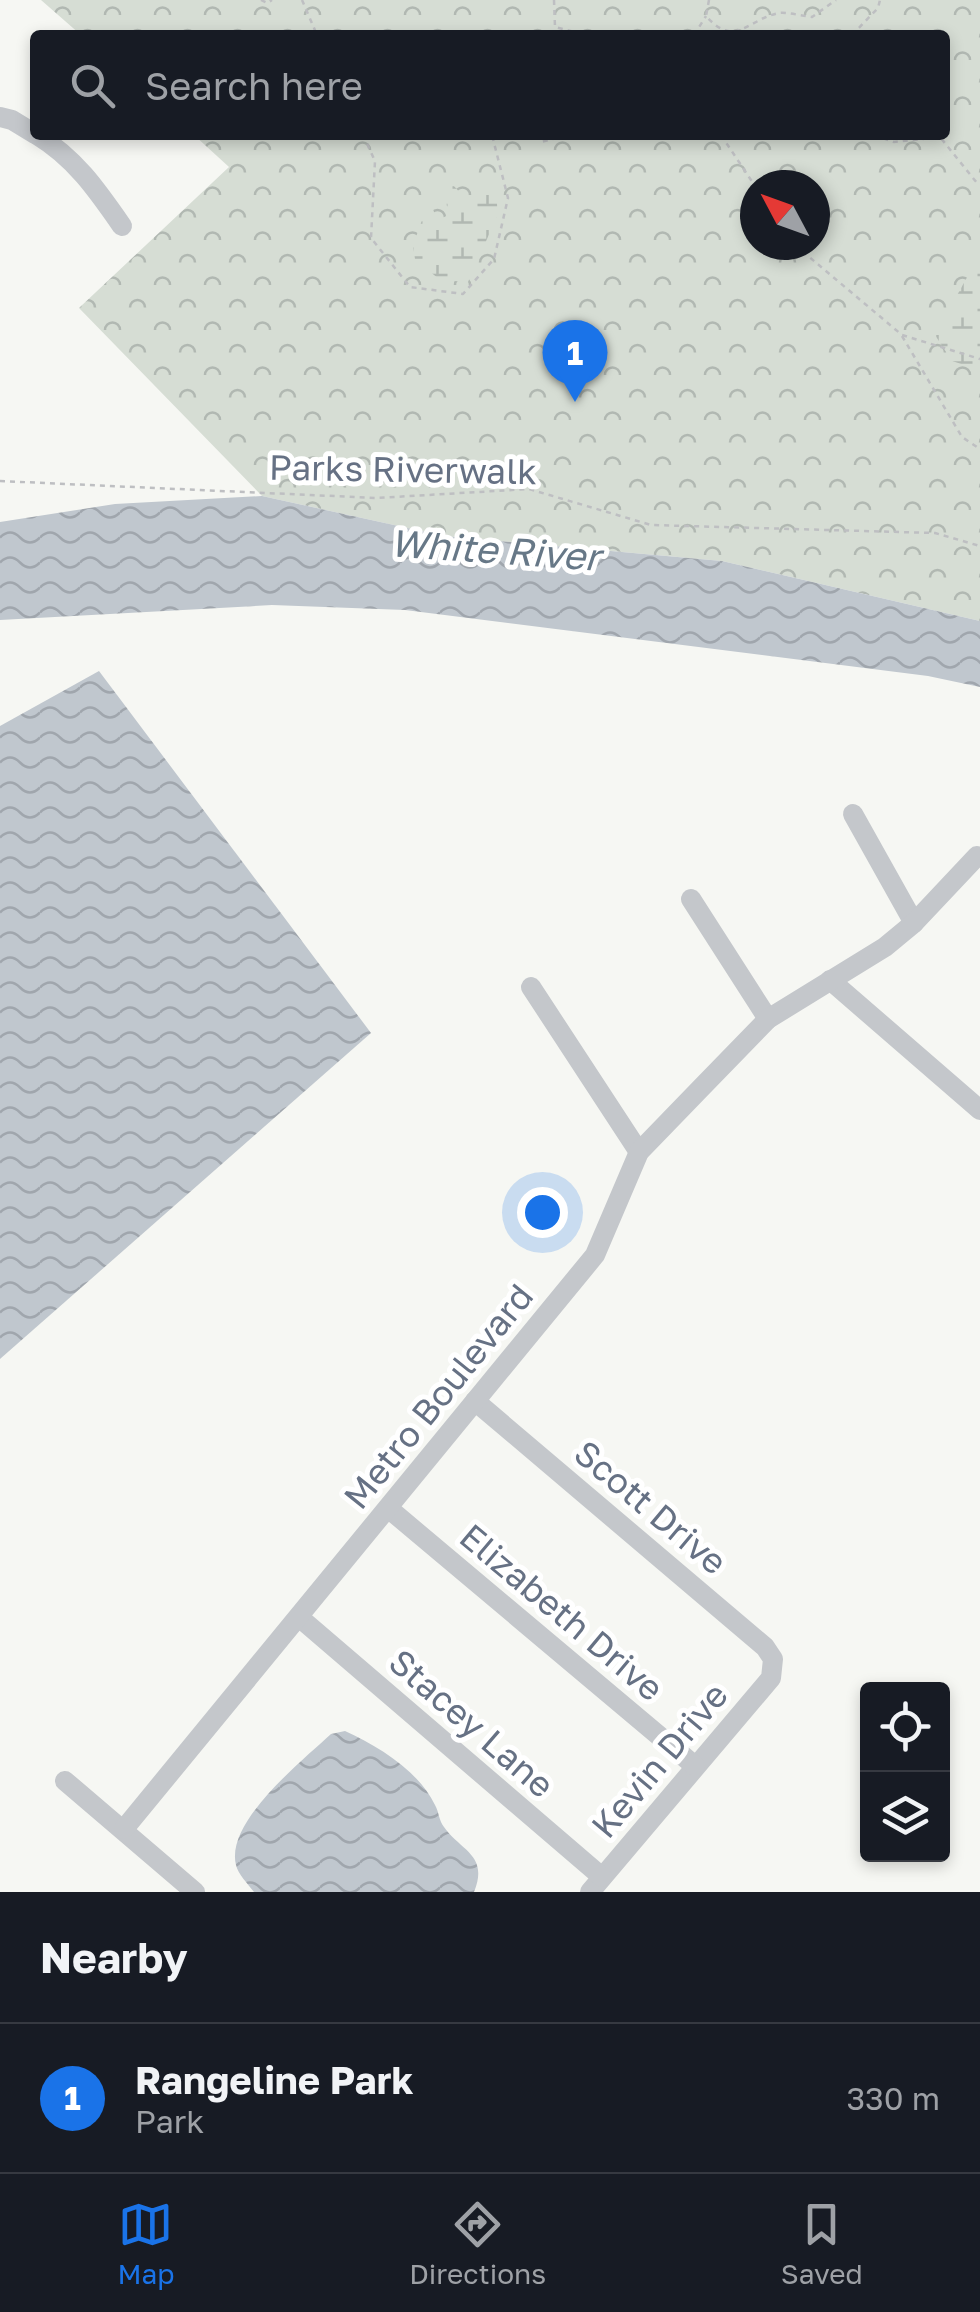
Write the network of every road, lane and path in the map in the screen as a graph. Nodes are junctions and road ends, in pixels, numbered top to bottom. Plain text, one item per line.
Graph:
1 (260, 0) edge
2 (272, 0) edge
3 (302, 0) edge
4 (554, 0) edge
5 (709, 0) edge
6 (836, 0) edge
7 (880, 0) edge
8 (706, 16) junction
9 (316, 30) edge
10 (570, 30) edge
11 (697, 30) edge
12 (727, 30) edge
13 (742, 30) edge
14 (857, 30) edge
15 (0, 117) edge
16 (30, 130) edge
17 (45, 140) edge
18 (365, 140) edge
19 (493, 140) edge
20 (724, 140) edge
21 (943, 140) edge
22 (744, 170) edge
23 (980, 182) edge
24 (122, 226) dead end
25 (813, 260) edge
26 (902, 335) junction
27 (980, 359) edge
28 (980, 449) edge
29 (0, 481) edge
30 (980, 546) edge
31 (853, 814) dead end
32 (978, 856) dead end
33 (691, 900) dead end
34 (914, 923) junction
35 (830, 980) junction
36 (531, 986) dead end
37 (768, 1019) junction
38 (977, 1101) edge
39 (639, 1152) junction
40 (476, 1401) junction
41 (388, 1508) junction
42 (300, 1618) junction
43 (774, 1669) joint
44 (695, 1766) junction
45 (66, 1781) dead end
46 (124, 1829) junction
47 (596, 1884) edge
48 (195, 1892) edge

1 - 2 path
3 - 9 path
4 - 10 path
5 - 8 path
6 - 13 path
7 - 14 path
8 - 11 path
8 - 12 path
15 - 16 street
17 - 24 street
18 - 19 path
20 - 22 path
21 - 23 path
25 - 26 path
26 - 27 path
26 - 28 path
29 - 30 path, Parks Riverwalk
31 - 34 street
32 - 34 street, Metro Boulevard
33 - 37 street
34 - 35 street, Metro Boulevard
35 - 37 street, Metro Boulevard
35 - 38 street
36 - 39 street
37 - 39 street, Metro Boulevard
39 - 40 street, Metro Boulevard
40 - 41 street, Metro Boulevard
40 - 43 street, Scott Drive
41 - 42 street, Metro Boulevard
41 - 44 street, Elizabeth Drive
42 - 46 street, Metro Boulevard
42 - 47 street, Stacey Lane
43 - 44 street, Kevin Drive
44 - 47 street, Kevin Drive
45 - 46 street
46 - 48 street

